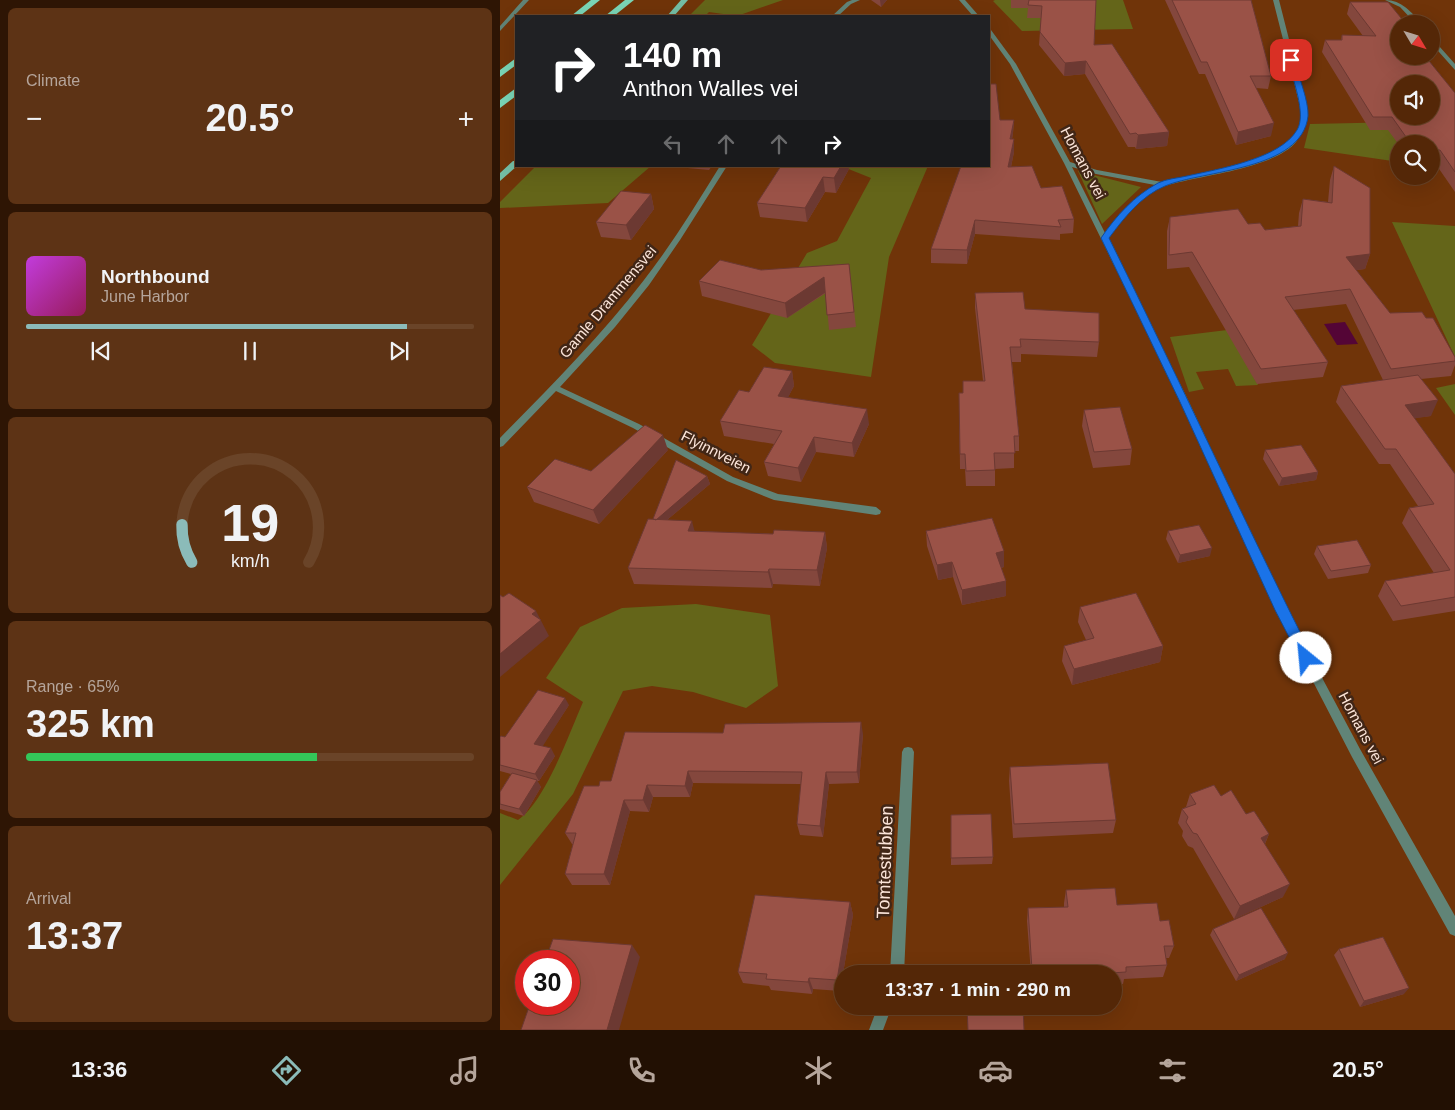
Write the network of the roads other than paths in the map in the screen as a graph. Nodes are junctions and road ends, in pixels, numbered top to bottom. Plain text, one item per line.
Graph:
1 (526, 0) edge
2 (596, 0) edge
3 (630, 0) edge
4 (685, 0) edge
5 (857, 0) edge
6 (962, 0) edge
7 (1276, 0) edge
8 (1388, 0) edge
9 (576, 15) edge
10 (610, 15) edge
11 (671, 15) edge
12 (835, 15) edge
13 (975, 15) edge
14 (1410, 15) edge
15 (500, 30) edge
16 (990, 32) edge
17 (1440, 50) edge
18 (515, 62) edge
19 (1455, 68) edge
20 (500, 74) edge
21 (515, 92) edge
22 (500, 105) edge
23 (1067, 163) junction
24 (515, 164) edge
25 (723, 167) edge
26 (500, 178) edge
27 (1162, 184) junction
28 (1105, 238) junction
29 (554, 387) junction
30 (500, 444) edge
31 (876, 511) dead end
32 (908, 752) dead end
33 (1455, 929) edge
34 (898, 965) edge
35 (882, 1015) edge
36 (876, 1030) edge

1 - 15 street
2 - 9 highway
3 - 10 highway
4 - 11 main road
5 - 12 street
6 - 13 street
7 - 27 street
8 - 14 street
16 - 23 street, Homans vei
17 - 19 street
18 - 20 highway
21 - 22 highway
23 - 27 street
23 - 28 street, Homans vei
24 - 26 main road
25 - 29 street, Gamle Drammensvei
27 - 28 street
28 - 33 street, Homans vei
29 - 30 street, Gamle Drammensvei
29 - 31 street, Flyinnveien
32 - 34 street, Tomtestubben
35 - 36 street

